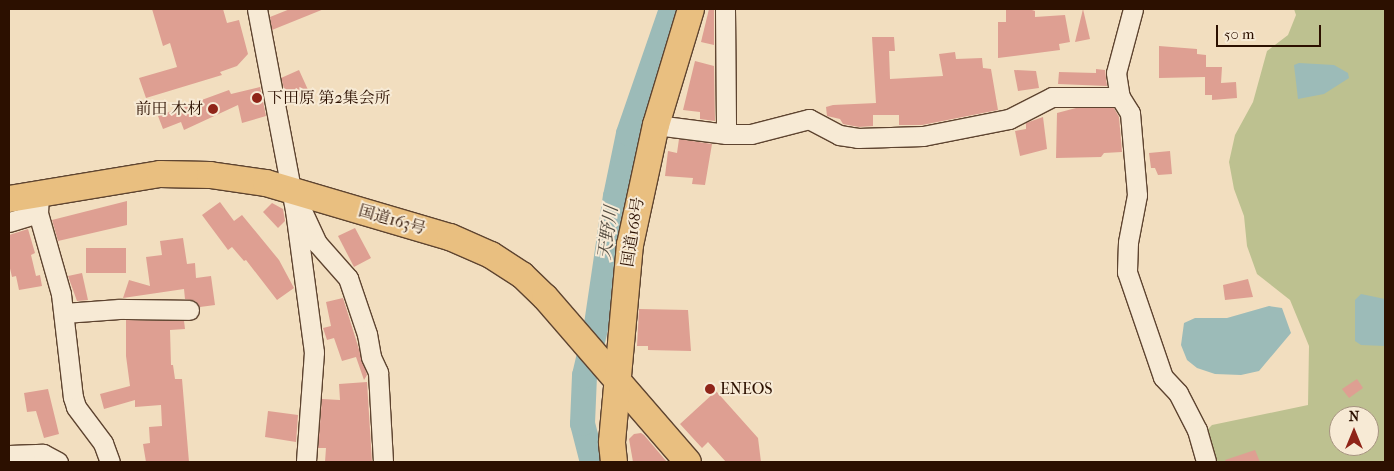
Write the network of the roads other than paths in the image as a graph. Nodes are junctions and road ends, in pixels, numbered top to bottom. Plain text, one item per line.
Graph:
1 (257, 9) edge
2 (691, 9) edge
3 (725, 9) edge
4 (1133, 9) edge
5 (1120, 97) junction
6 (656, 125) junction
7 (726, 134) junction
8 (9, 199) edge
9 (294, 201) junction
10 (38, 203) junction
11 (9, 222) edge
12 (188, 310) dead end
13 (64, 313) junction
14 (609, 372) junction
15 (9, 455) edge
16 (58, 462) edge
17 (110, 462) edge
18 (306, 462) edge
19 (383, 462) edge
20 (614, 462) edge
21 (688, 462) edge
22 (1206, 462) edge

1 - 9 street
2 - 6 highway, 国道168号
3 - 7 street
4 - 5 street
5 - 7 street
5 - 22 street
6 - 7 street
6 - 14 highway, 国道168号
8 - 10 highway, 国道163号
9 - 10 highway, 国道163号
9 - 14 highway, 国道163号
9 - 18 street
9 - 19 street
10 - 11 street
10 - 13 street
12 - 13 street
13 - 17 street
14 - 20 highway, 国道168号
14 - 21 highway, 国道163号
15 - 16 street

